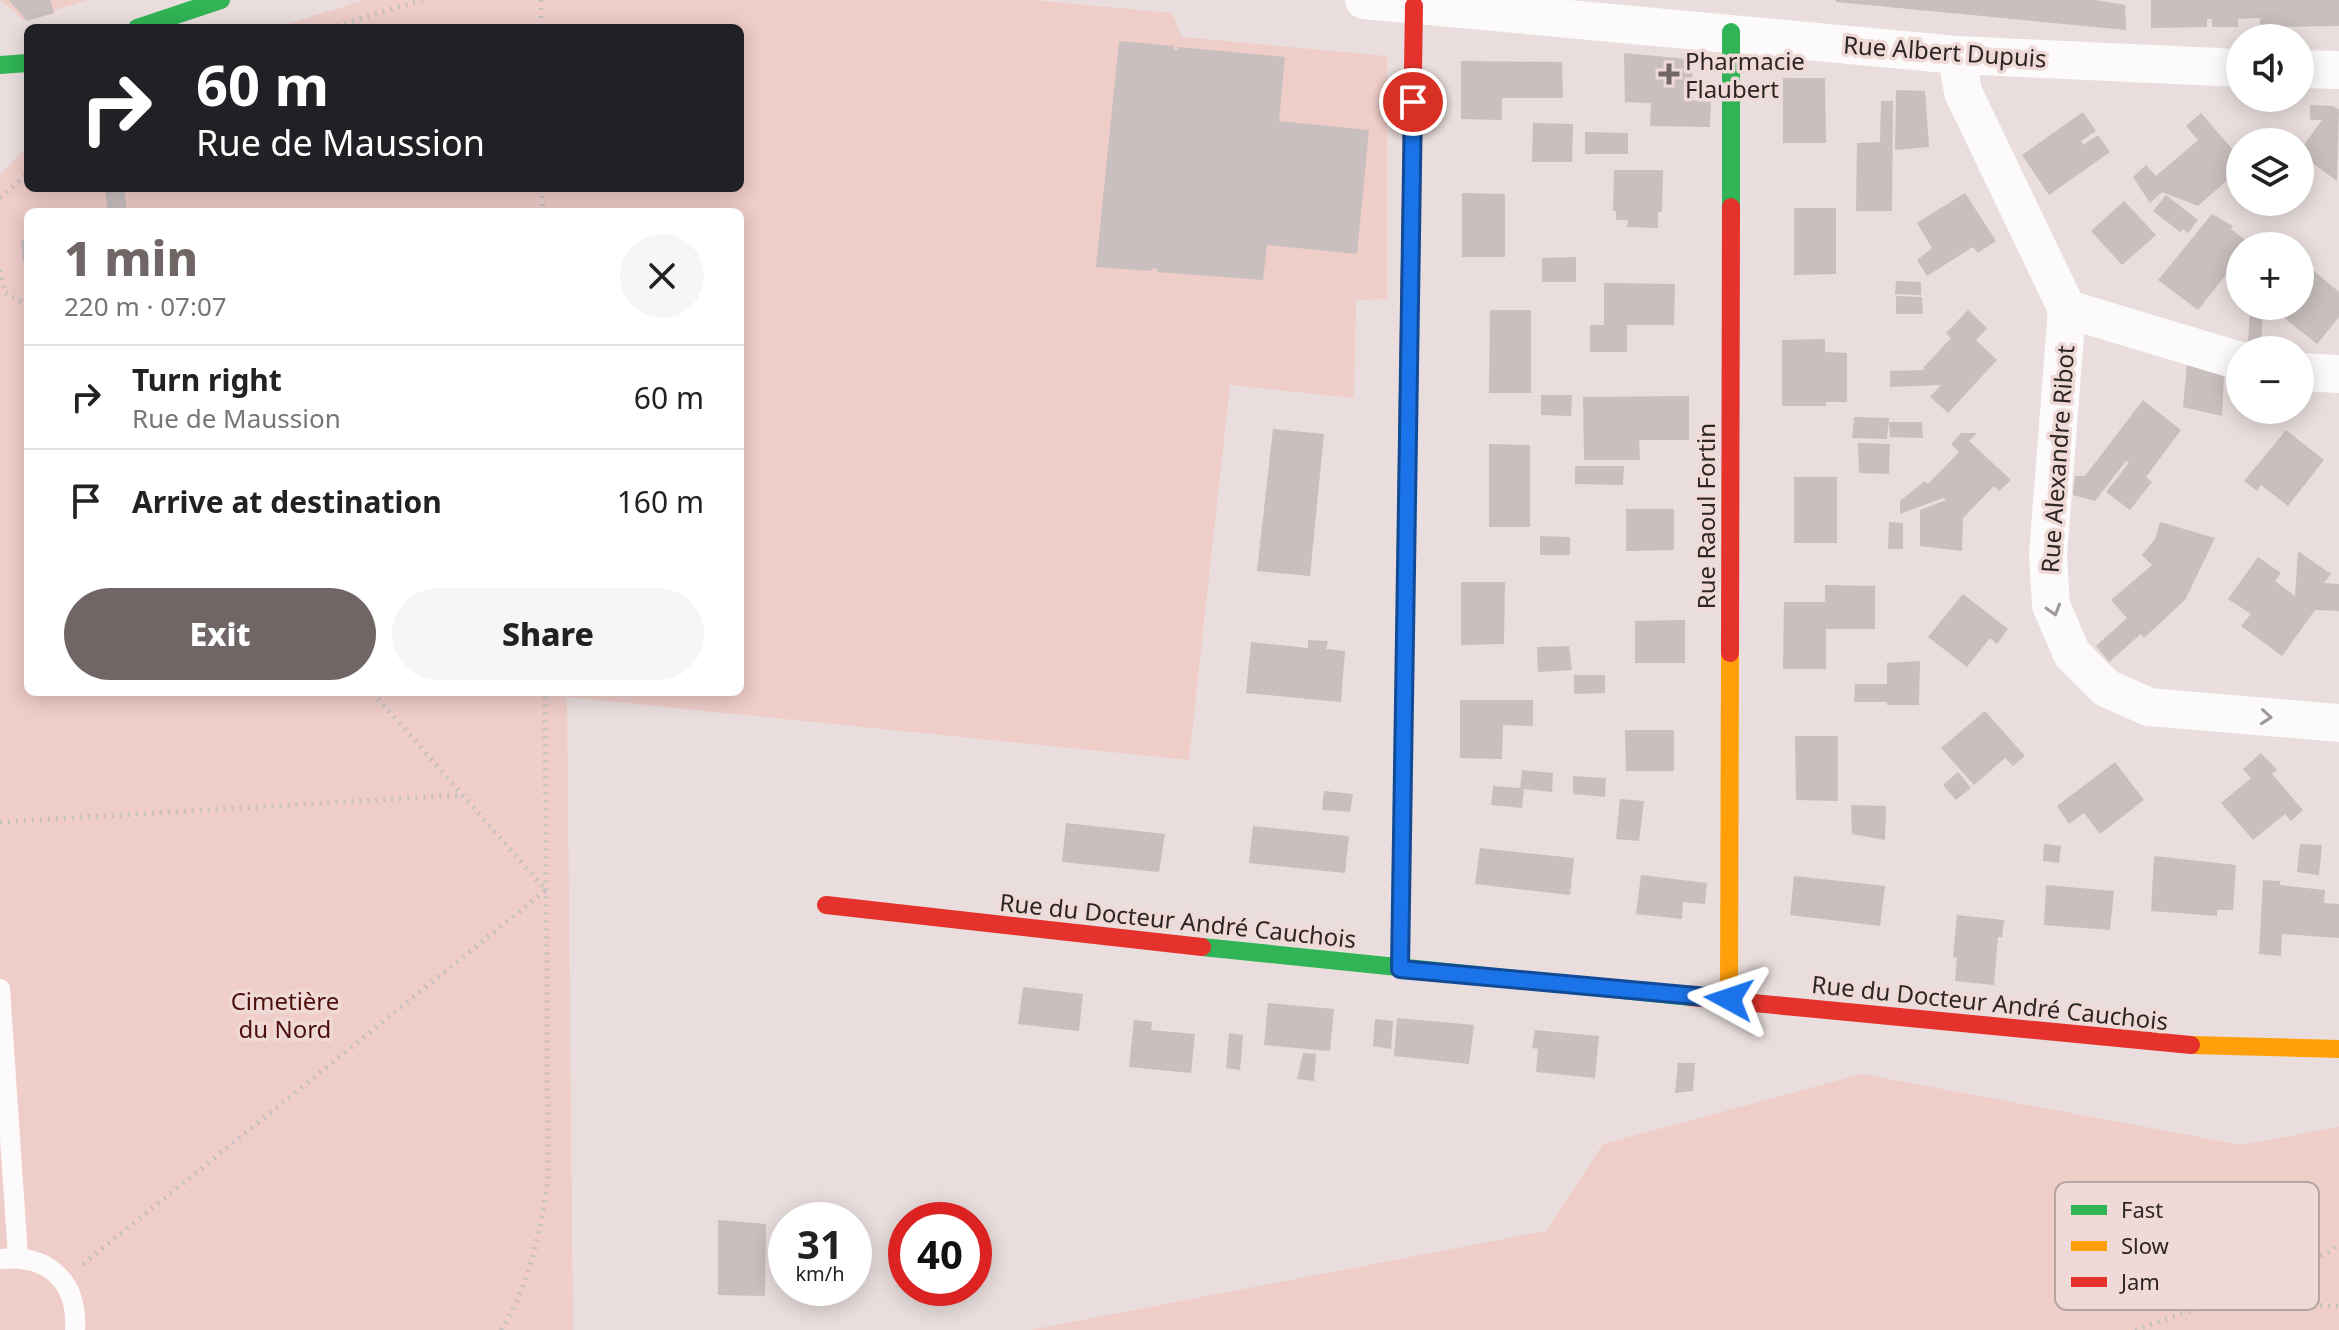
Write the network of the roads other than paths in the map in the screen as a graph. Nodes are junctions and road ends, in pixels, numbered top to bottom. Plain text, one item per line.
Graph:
1 (221, 0) edge
2 (1364, 0) edge
3 (1414, 6) junction
4 (149, 24) edge
5 (1731, 32) junction
6 (1957, 55) junction
7 (24, 63) edge
8 (0, 65) edge
9 (2226, 67) edge
10 (2314, 69) edge
11 (2339, 70) edge
12 (2067, 309) junction
13 (2226, 357) edge
14 (2314, 373) edge
15 (2339, 374) edge
16 (2339, 723) edge
17 (826, 905) dead end
18 (1400, 969) junction
19 (0, 989) edge
20 (1729, 999) junction
21 (2339, 1049) edge
22 (9, 1258) edge
23 (75, 1330) edge

1 - 4 street
2 - 3 street, Rue Albert Dupuis
3 - 5 street, Rue Albert Dupuis
3 - 18 street
5 - 6 street, Rue Albert Dupuis
5 - 20 street, Rue Raoul Fortin
6 - 9 street, Rue Albert Dupuis
6 - 12 street
7 - 8 street
10 - 11 street
12 - 13 street
12 -> 16 street, Rue Alexandre Ribot
14 - 15 street
17 - 18 street, Rue du Docteur André Cauchois
18 - 20 street, Rue du Docteur André Cauchois
19 - 22 lane
20 - 21 street, Rue du Docteur André Cauchois
22 - 23 lane

